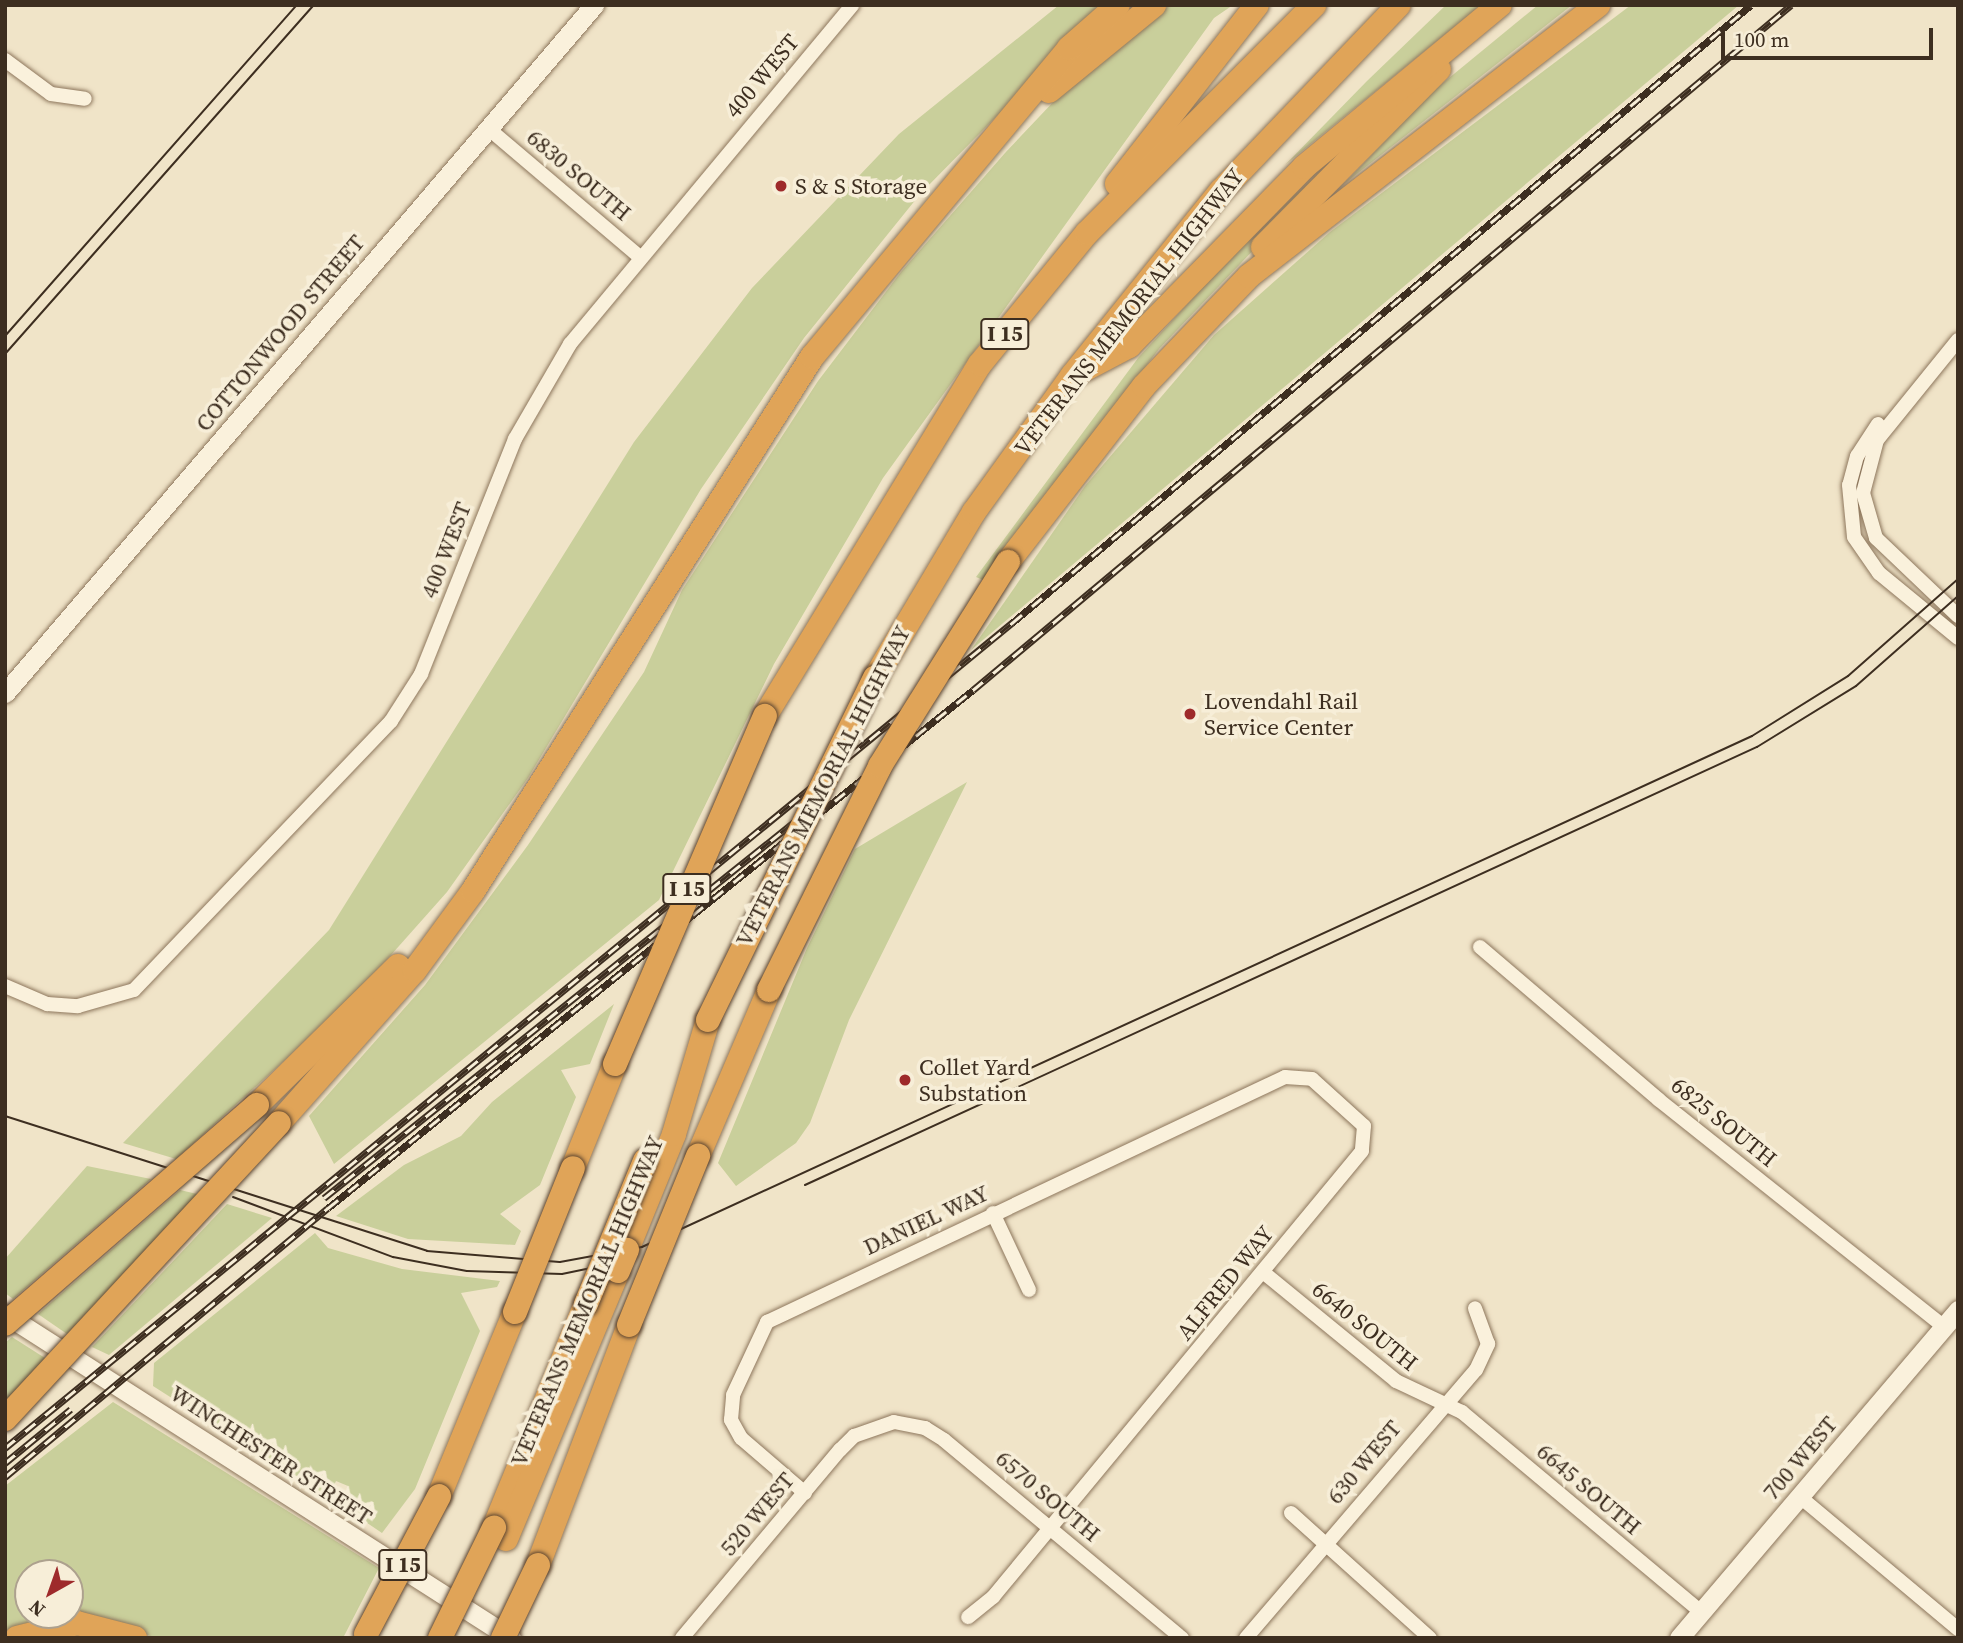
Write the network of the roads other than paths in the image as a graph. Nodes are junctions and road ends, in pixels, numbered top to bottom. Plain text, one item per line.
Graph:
1 (594, 5) edge
2 (852, 5) edge
3 (1118, 5) edge
4 (1154, 5) edge
5 (1256, 5) edge
6 (1314, 5) edge
7 (1399, 5) edge
8 (1500, 5) edge
9 (1516, 5) edge
10 (1598, 5) edge
11 (5, 60) edge
12 (85, 99) dead end
13 (489, 129) junction
14 (975, 157) junction
15 (640, 257) junction
16 (1958, 340) edge
17 (1176, 349) junction
18 (980, 364) junction
19 (1072, 376) junction
20 (1908, 398) junction
21 (1958, 616) edge
22 (1958, 638) edge
23 (5, 693) edge
24 (473, 891) junction
25 (1480, 947) dead end
26 (9, 988) edge
27 (709, 1020) junction
28 (1299, 1074) joint
29 (993, 1213) junction
30 (1264, 1272) junction
31 (1029, 1290) dead end
32 (1475, 1308) dead end
33 (1958, 1310) edge
34 (5, 1314) edge
35 (5, 1324) edge
36 (1944, 1327) junction
37 (1444, 1405) junction
38 (5, 1419) edge
39 (873, 1427) joint
40 (805, 1493) junction
41 (1800, 1496) junction
42 (1291, 1513) dead end
43 (1050, 1527) junction
44 (500, 1533) junction
45 (1324, 1545) junction
46 (1701, 1612) junction
47 (968, 1617) dead end
48 (1958, 1629) edge
49 (366, 1636) edge
50 (18, 1638) edge
51 (135, 1638) edge
52 (440, 1638) edge
53 (458, 1638) edge
54 (503, 1638) edge
55 (511, 1638) edge
56 (682, 1638) edge
57 (1182, 1638) edge
58 (1247, 1638) edge
59 (1430, 1638) edge
60 (1679, 1638) edge

1 - 13 main road, COTTONWOOD STREET
2 - 15 street, 400 WEST
3 - 14 highway
4 - 14 highway
5 - 18 highway
6 - 18 highway, I 15
7 - 19 highway, VETERANS MEMORIAL HIGHWAY / I 15
8 - 19 highway
9 - 17 highway
10 - 17 highway
11 - 12 street
13 - 15 street, 6830 SOUTH
13 - 23 main road, COTTONWOOD STREET
14 - 24 highway
15 - 26 street, 400 WEST
16 - 20 street
17 - 54 highway, bridge
18 - 49 highway, I 15, bridge
19 - 27 highway, VETERANS MEMORIAL HIGHWAY / I 15, bridge
20 - 21 street
20 - 22 street
24 - 35 highway, bridge
24 - 38 highway, bridge
25 - 36 street, 6825 SOUTH
27 - 44 highway, VETERANS MEMORIAL HIGHWAY / I 15, bridge
27 - 44 highway, bridge
28 - 29 street, DANIEL WAY
28 - 30 street, ALFRED WAY
29 - 31 street
29 - 40 street, DANIEL WAY
30 - 37 street, 6640 SOUTH
30 - 43 street, ALFRED WAY
32 - 37 street, 630 WEST
33 - 36 main road, 700 WEST
34 - 55 main road, WINCHESTER STREET
36 - 41 main road, 700 WEST
37 - 45 street, 630 WEST
37 - 46 street, 6645 SOUTH
39 - 40 street, 520 WEST
39 - 43 street, 6570 SOUTH
40 - 56 street, 520 WEST
41 - 46 main road, 700 WEST
41 - 48 street
42 - 45 street
43 - 47 street, ALFRED WAY
43 - 57 street, 6570 SOUTH
44 - 52 highway, VETERANS MEMORIAL HIGHWAY / I 15, bridge
44 - 53 highway
45 - 58 street, 630 WEST
45 - 59 street
46 - 60 main road, 700 WEST
50 - 51 highway

